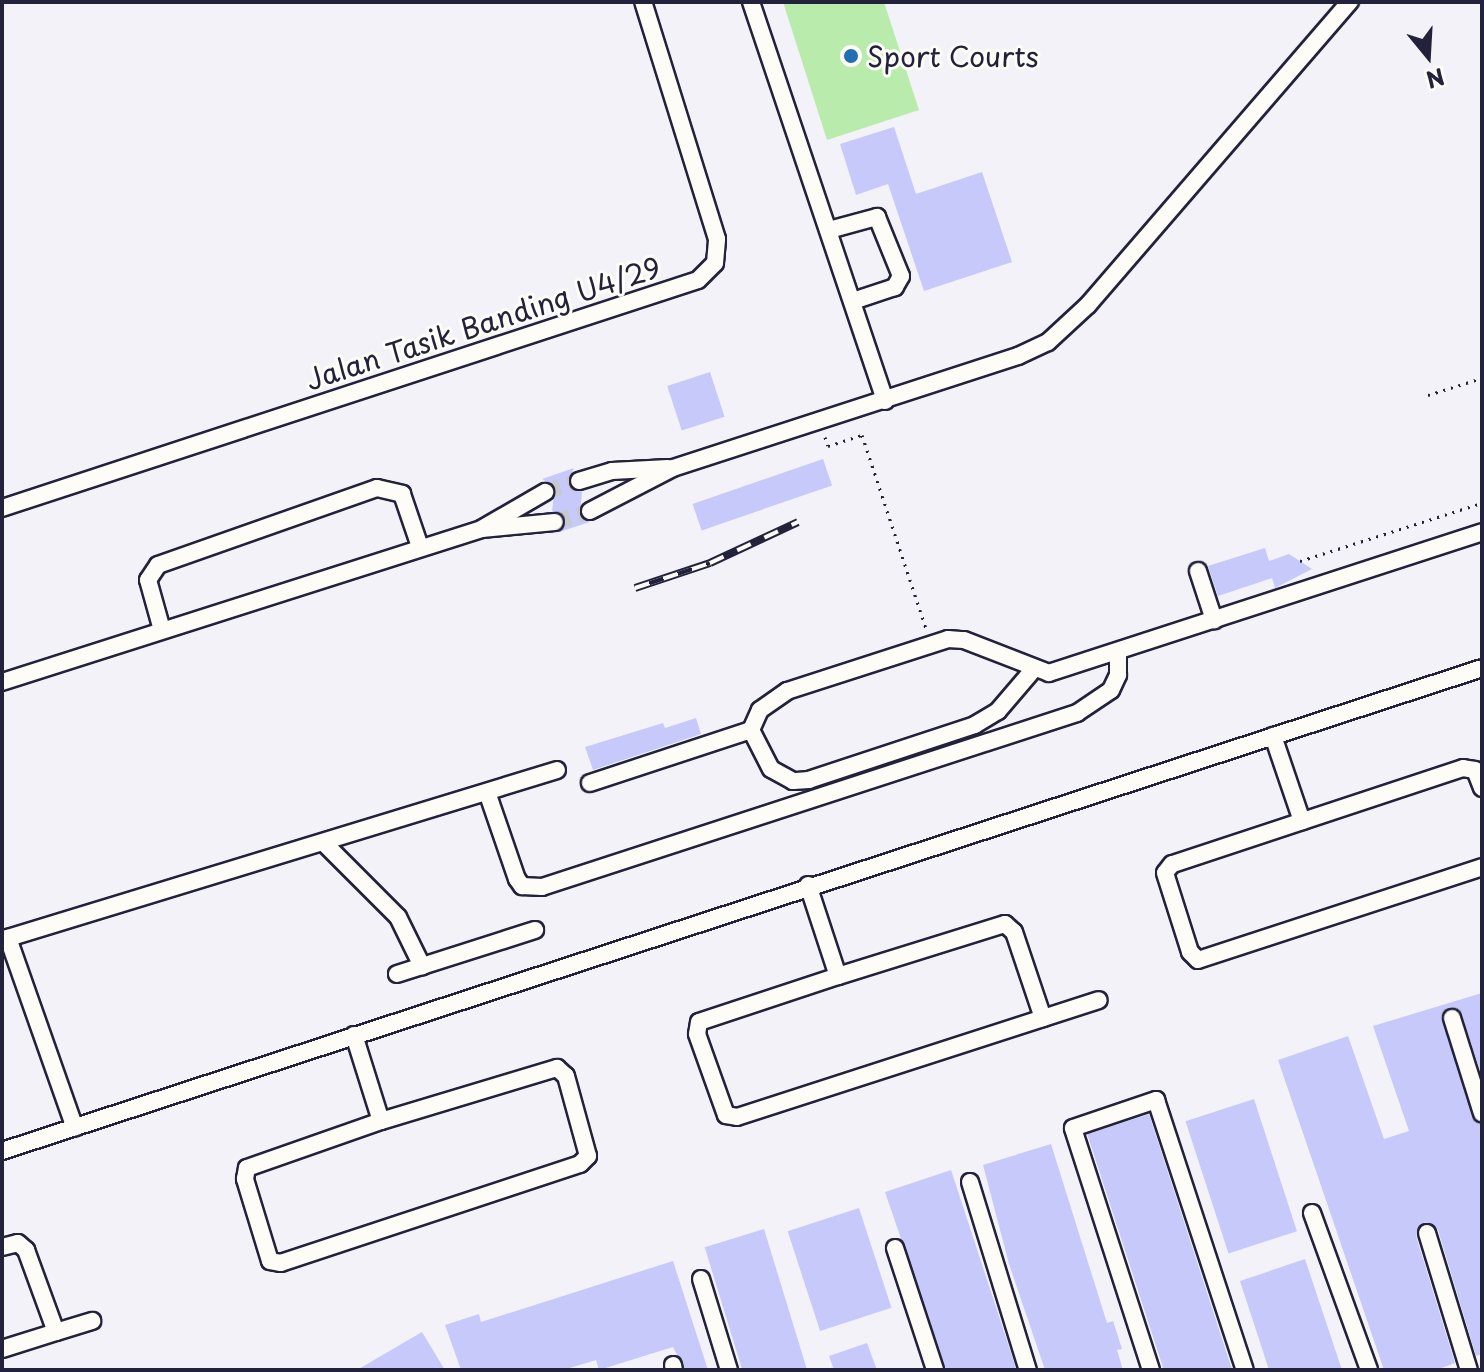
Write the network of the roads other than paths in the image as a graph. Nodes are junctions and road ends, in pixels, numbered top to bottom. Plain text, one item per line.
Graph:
1 (643, 2) edge
2 (751, 2) edge
3 (1350, 2) edge
4 (829, 230) junction
5 (853, 301) junction
6 (885, 401) junction
7 (673, 468) junction
8 (579, 481) tunnel mouth
9 (545, 492) tunnel mouth
10 (2, 508) edge
11 (590, 511) tunnel mouth
12 (555, 522) tunnel mouth
13 (482, 529) junction
14 (1482, 532) edge
15 (420, 547) junction
16 (1198, 571) dead end
17 (1214, 620) junction
18 (162, 630) junction
19 (1118, 651) junction
20 (1482, 668) edge
21 (1033, 670) junction
22 (2, 682) edge
23 (751, 730) junction
24 (1273, 736) junction
25 (557, 770) dead end
26 (590, 783) dead end
27 (1482, 788) edge
28 (487, 792) junction
29 (1302, 821) junction
30 (325, 844) junction
31 (1482, 867) edge
32 (808, 885) junction
33 (535, 930) dead end
34 (5, 939) edge
35 (422, 966) junction
36 (397, 974) dead end
37 (838, 976) junction
38 (1099, 1000) dead end
39 (1043, 1018) junction
40 (1452, 1018) dead end
41 (354, 1035) junction
42 (1482, 1113) edge
43 (381, 1121) junction
44 (75, 1128) junction
45 (2, 1151) edge
46 (970, 1182) dead end
47 (1312, 1213) dead end
48 (1427, 1233) dead end
49 (2, 1247) edge
50 (895, 1248) dead end
51 (701, 1279) dead end
52 (92, 1321) dead end
53 (56, 1332) junction
54 (2, 1349) edge
55 (729, 1370) edge
56 (935, 1370) edge
57 (1028, 1370) edge
58 (1151, 1370) edge
59 (1245, 1370) edge
60 (1369, 1370) edge
61 (1469, 1370) edge

1 - 10 street, Jalan Tasik Banding U4/29
2 - 4 street
3 - 6 street
4 - 5 street
4 - 5 street
5 - 6 street
6 - 7 street
7 - 8 street
7 - 11 street
9 - 13 street
12 - 13 street
13 - 15 street
14 - 17 street
15 - 18 street
15 - 18 street
16 - 17 street
17 - 19 street
18 - 22 street
19 - 21 street
19 - 28 street
20 - 24 street
21 - 23 street
21 - 23 street
23 - 26 street
24 - 29 street
24 - 32 street
25 - 28 street
27 - 29 street
28 - 30 street
29 - 31 street
30 - 34 street
30 - 35 street
32 - 37 street
32 - 41 street
33 - 35 street
34 - 44 street
35 - 36 street
37 - 39 street
37 - 39 street
38 - 39 street
40 - 42 street
41 - 43 street
41 - 44 street
43 - 43 street
44 - 45 street
46 - 57 street
47 - 60 street
48 - 61 street
49 - 53 street
50 - 56 street
51 - 55 street
52 - 53 street
53 - 54 street
58 - 59 street

